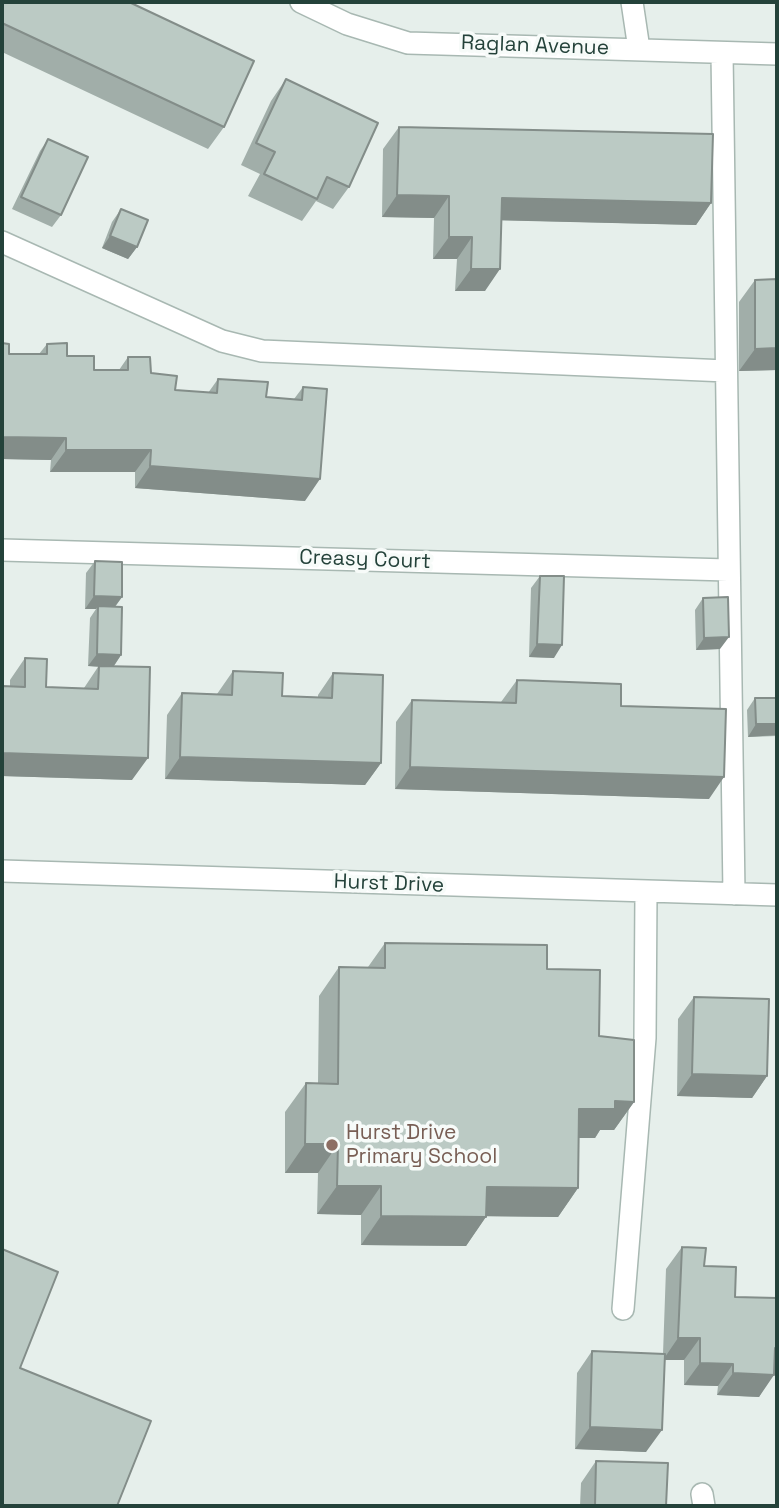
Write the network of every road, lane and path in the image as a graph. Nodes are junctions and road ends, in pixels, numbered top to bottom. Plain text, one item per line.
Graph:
1 (301, 2) edge
2 (632, 2) edge
3 (639, 49) junction
4 (722, 53) junction
5 (777, 54) edge
6 (2, 242) edge
7 (726, 371) junction
8 (2, 550) edge
9 (728, 570) junction
10 (2, 872) edge
11 (646, 893) junction
12 (734, 894) junction
13 (777, 895) edge
14 (623, 1308) dead end

1 - 3 street, Raglan Avenue
2 - 3 street
3 - 4 street, Raglan Avenue
4 - 5 street, Raglan Avenue
4 - 7 street
6 - 7 street
7 - 9 street
8 - 9 street, Creasy Court
9 - 12 street
10 - 11 street, Hurst Drive
11 - 12 street, Hurst Drive
11 - 14 street
12 - 13 street, Hurst Drive

